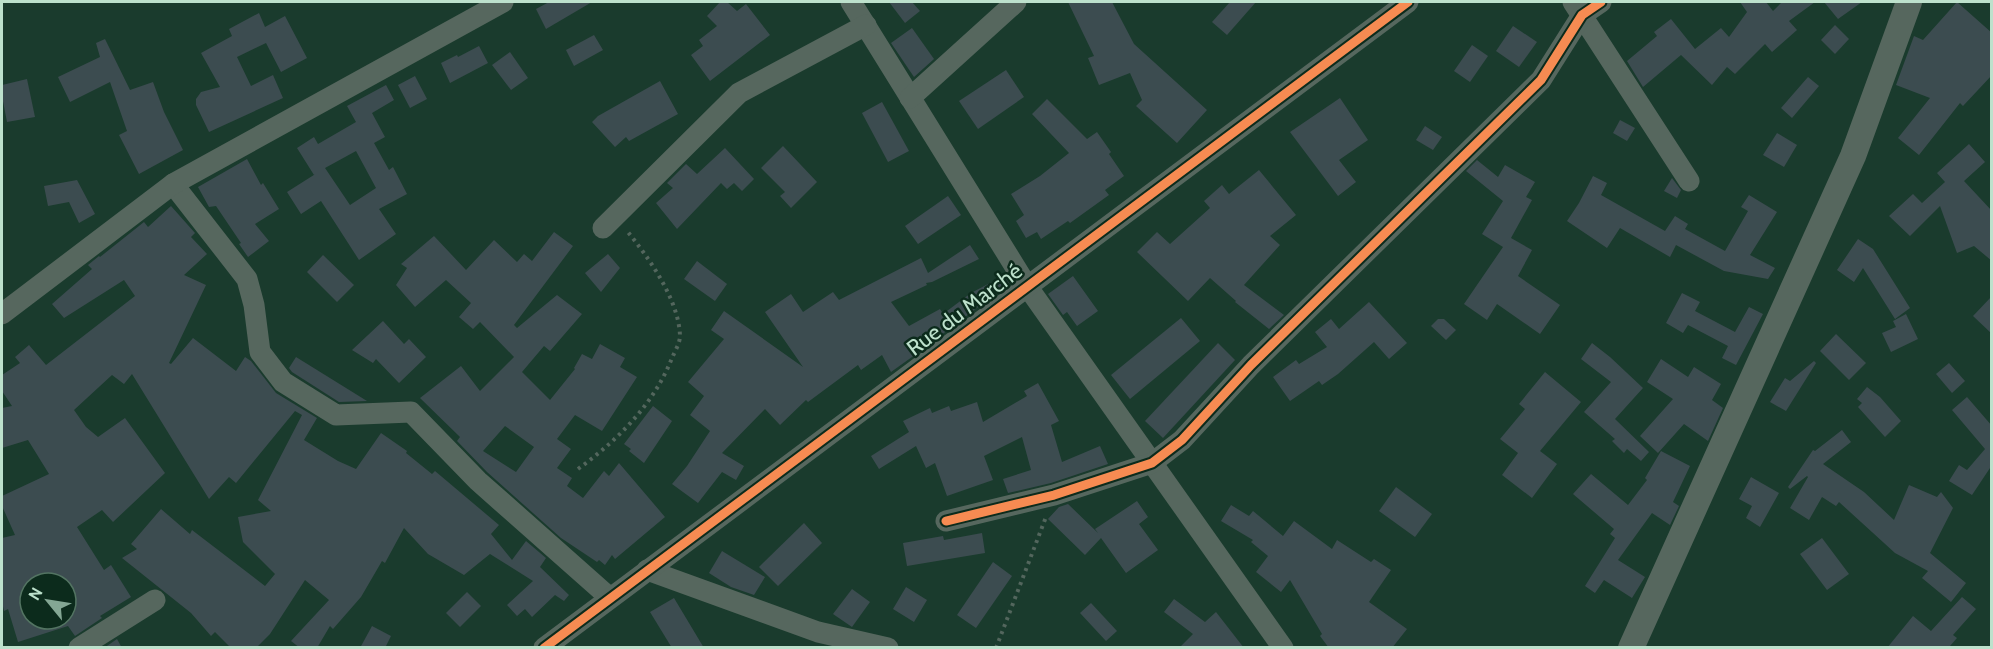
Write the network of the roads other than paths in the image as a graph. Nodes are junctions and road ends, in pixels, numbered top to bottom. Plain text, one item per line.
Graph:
1 (503, 2) edge
2 (851, 2) edge
3 (1016, 2) edge
4 (1408, 2) edge
5 (1601, 2) edge
6 (1909, 2) edge
7 (1577, 8) edge
8 (866, 25) junction
9 (910, 98) junction
10 (1689, 181) dead end
11 (173, 184) junction
12 (609, 222) road end
13 (1027, 286) junction
14 (2, 314) edge
15 (1152, 463) junction
16 (946, 521) dead end
17 (647, 570) junction
18 (609, 597) junction
19 (155, 600) dead end
20 (79, 648) edge
21 (544, 648) edge
22 (888, 648) edge
23 (1283, 648) edge
24 (1631, 648) edge

1 - 11 street
2 - 8 street
3 - 9 street
4 - 13 street, Rue du Marché
5 - 7 street
6 - 24 street
7 - 10 street
7 - 15 street
8 - 9 street
8 - 12 street
9 - 13 street
11 - 14 street
11 - 18 street
13 - 15 street
13 - 17 street, Rue du Marché
15 - 16 street
15 - 23 street
17 - 18 street, Rue du Marché
17 - 22 street
18 - 21 street, Rue du Marché
19 - 20 street

